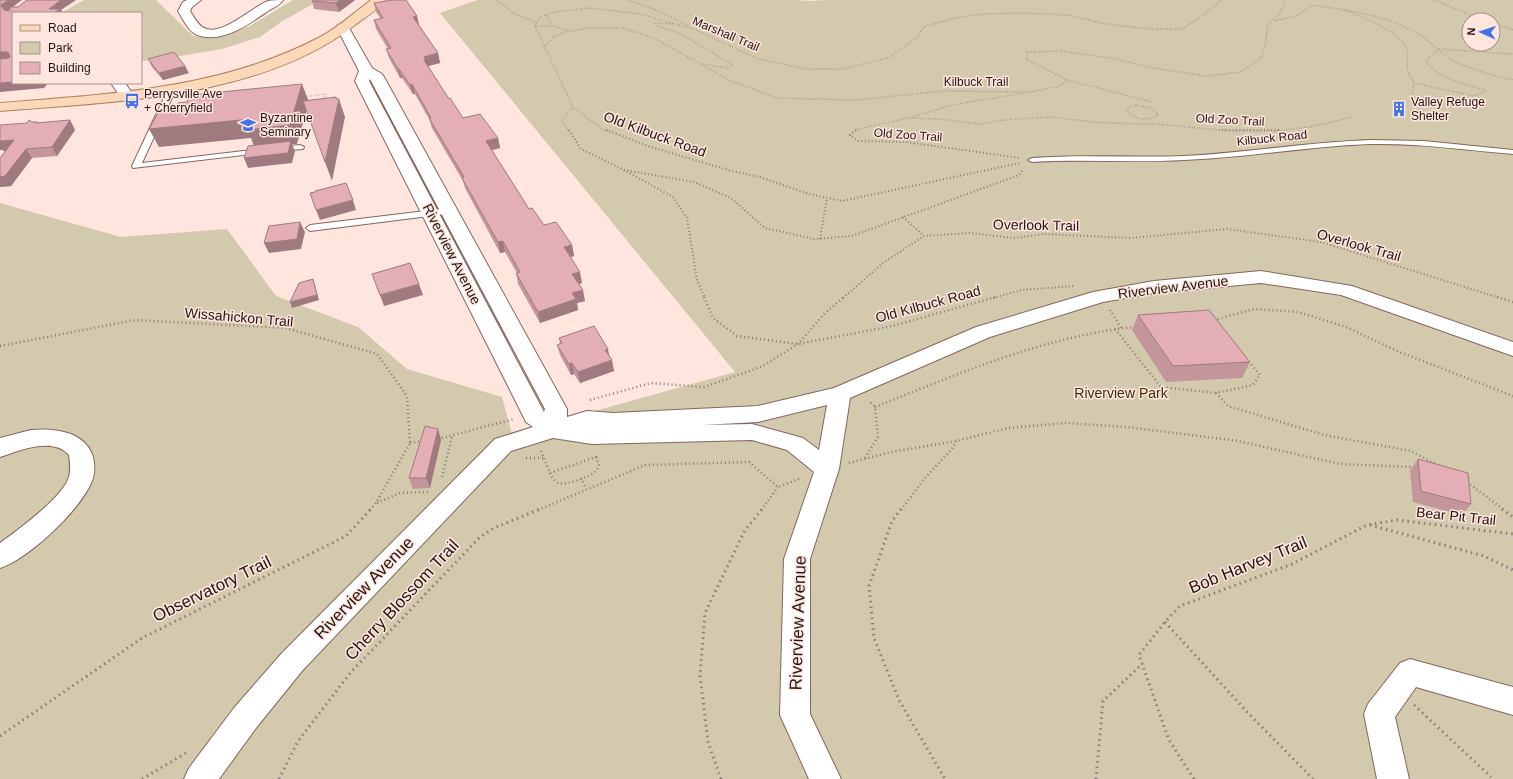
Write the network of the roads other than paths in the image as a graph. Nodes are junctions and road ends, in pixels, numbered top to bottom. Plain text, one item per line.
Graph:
1 (195, 0) edge
2 (277, 0) edge
3 (379, 0) edge
4 (343, 28) junction
5 (366, 71) junction
6 (119, 84) edge
7 (172, 89) junction
8 (127, 96) junction
9 (0, 107) edge
10 (300, 147) dead end
11 (1513, 152) edge
12 (1032, 160) road end
13 (450, 211) junction
14 (431, 214) junction
15 (310, 228) dead end
16 (1513, 349) edge
17 (846, 391) junction
18 (541, 427) junction
19 (0, 448) edge
20 (827, 469) junction
21 (0, 557) edge
22 (1513, 701) edge
23 (200, 779) edge
24 (825, 779) edge
25 (1393, 779) edge

1 - 2 street
3 - 4 main road
4 - 5 street, Riverview Avenue
4 - 7 main road
5 - 13 street, Riverview Avenue
5 - 14 street, Riverview Avenue
6 - 8 street
7 - 8 main road
7 - 10 lane
8 - 9 main road
11 - 12 lane, Kilbuck Road
13 - 14 lane
13 - 18 street, Riverview Avenue
14 - 15 lane
14 - 18 street, Riverview Avenue
16 - 17 street, Riverview Avenue
17 - 18 street, Riverview Avenue
17 - 20 street, Riverview Avenue
18 - 20 street, Riverview Avenue
18 - 23 street, Riverview Avenue
19 - 21 street
20 - 24 street, Riverview Avenue
22 - 25 street

